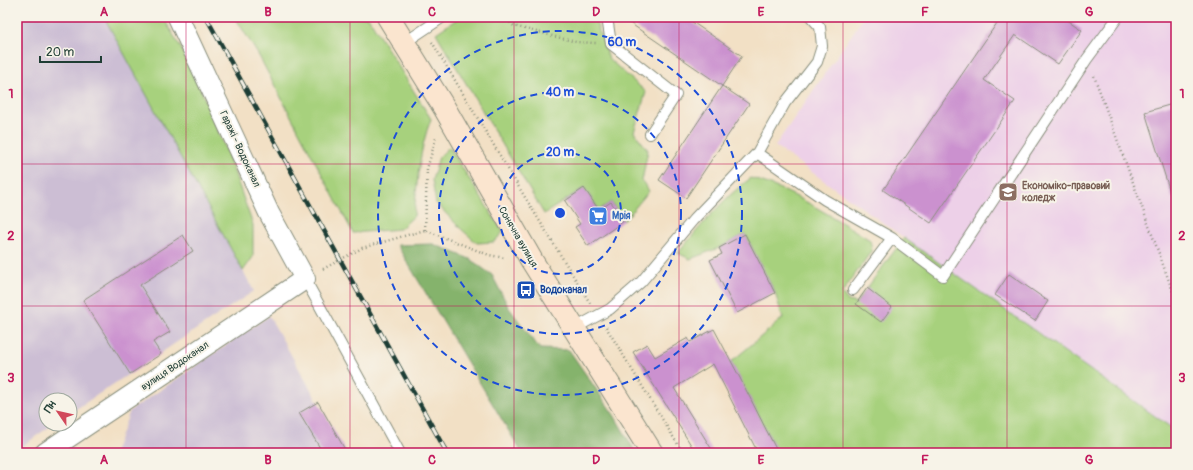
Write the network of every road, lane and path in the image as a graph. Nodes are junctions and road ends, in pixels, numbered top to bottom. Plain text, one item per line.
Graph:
1 (178, 17) edge
2 (388, 17) edge
3 (444, 17) edge
4 (504, 17) edge
5 (607, 17) edge
6 (811, 17) edge
7 (1118, 17) edge
8 (424, 30) junction
9 (404, 43) junction
10 (611, 44) junction
11 (1087, 59) junction
12 (445, 109) junction
13 (650, 134) dead end
14 (757, 153) junction
15 (425, 230) junction
16 (892, 238) junction
17 (532, 262) junction
18 (305, 279) junction
19 (853, 290) dead end
20 (1176, 300) edge
21 (598, 315) junction
22 (573, 329) junction
23 (46, 453) edge
24 (400, 453) edge
25 (652, 453) edge
26 (683, 453) edge

1 - 18 street, Гаражі - Водоканал
2 - 9 street, Сонячна вулиця
3 - 8 lane
4 - 10 path
5 - 10 lane
6 - 14 lane
7 - 11 lane
8 - 9 lane
8 - 21 path
9 - 12 street, Сонячна вулиця
10 - 13 lane
11 - 16 lane
11 - 20 path
12 - 15 path
12 - 17 street, Сонячна вулиця
14 - 16 lane
14 - 21 lane
15 - 17 path
15 - 18 path
16 - 19 lane
17 - 22 street, Сонячна вулиця
18 - 23 street, вулиця Водоканал
18 - 24 lane
21 - 22 lane
21 - 26 path
22 - 25 street, Сонячна вулиця

